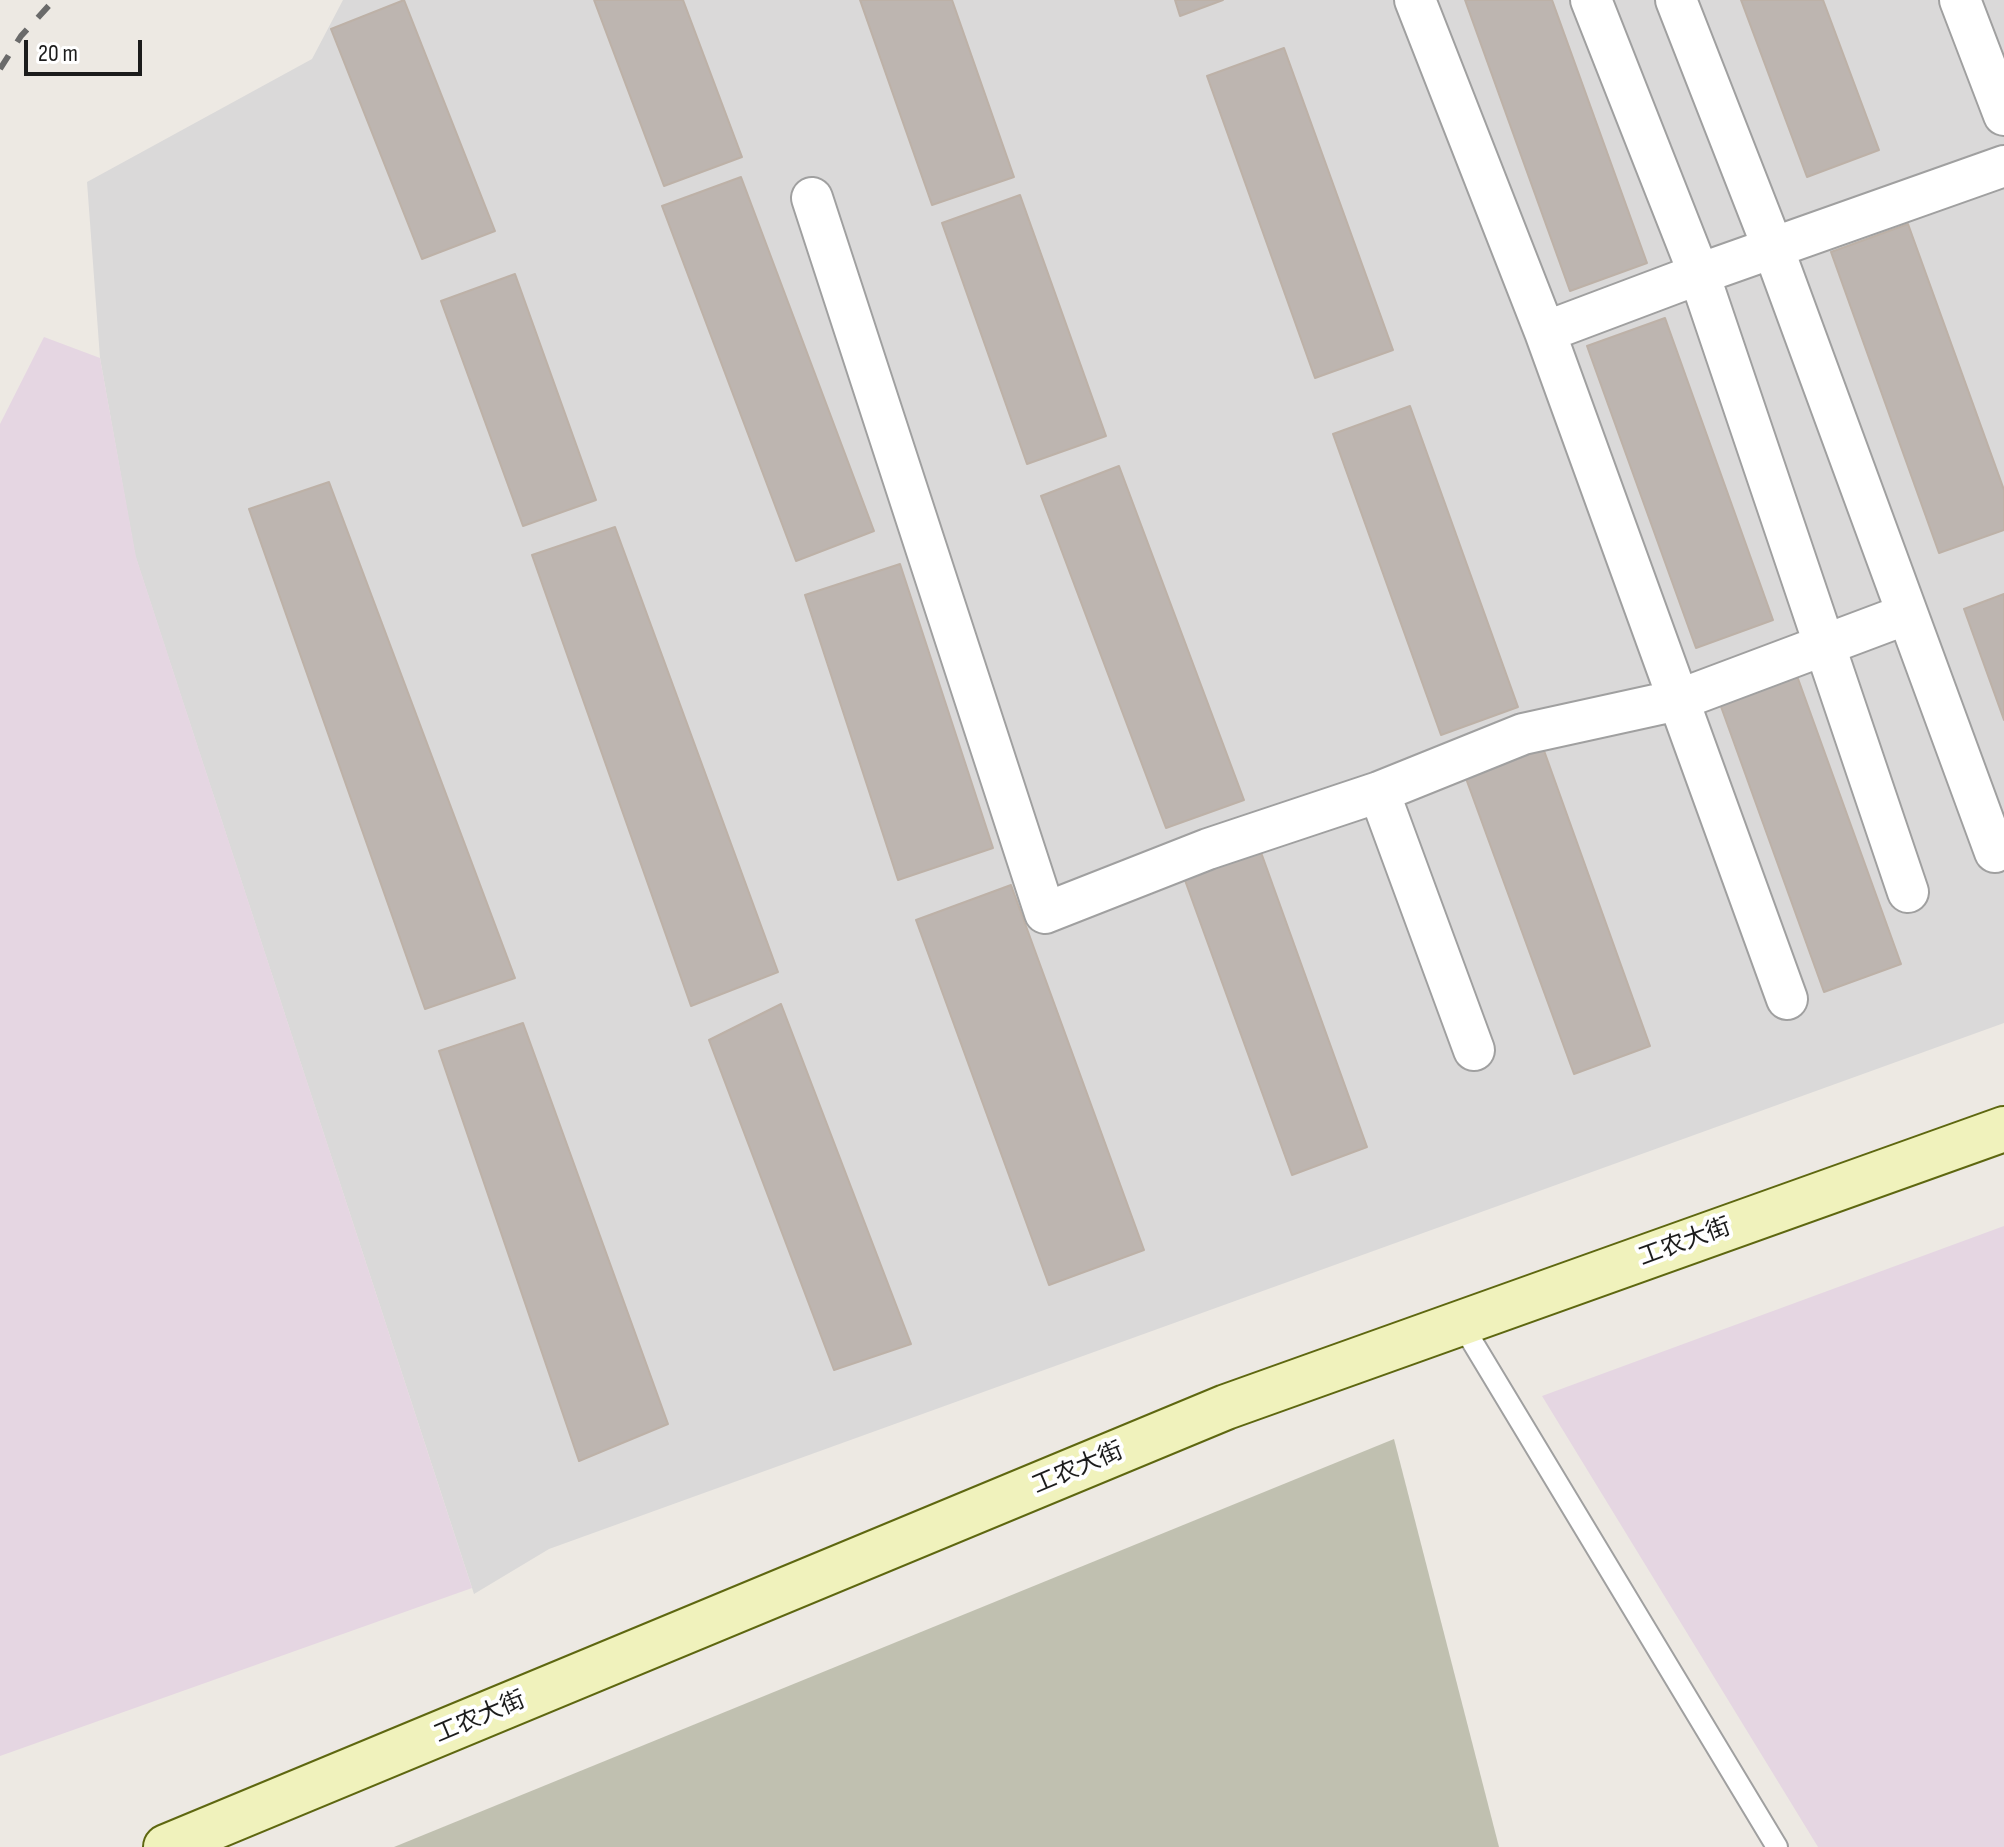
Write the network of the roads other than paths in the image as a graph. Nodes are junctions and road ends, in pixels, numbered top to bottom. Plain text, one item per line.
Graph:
1 (1415, 0) edge
2 (1591, 0) edge
3 (1676, 0) edge
4 (1960, 0) edge
5 (2004, 115) edge
6 (2004, 166) edge
7 (812, 198) dead end
8 (1773, 248) junction
9 (1699, 274) junction
10 (1545, 332) junction
11 (1907, 614) junction
12 (1824, 644) junction
13 (1678, 700) junction
14 (1379, 792) junction
15 (1995, 852) dead end
16 (1908, 892) dead end
17 (1787, 999) dead end
18 (1474, 1050) dead end
19 (2004, 1129) edge
20 (1461, 1323) junction
21 (166, 1847) edge
22 (1777, 1847) edge

1 - 10 street
2 - 9 street
3 - 8 street
4 - 5 street
6 - 8 street
7 - 14 street
8 - 9 street
8 - 11 street
9 - 10 street
9 - 12 street
10 - 13 street
11 - 12 street
11 - 15 street
12 - 13 street
12 - 16 street
13 - 14 street
13 - 17 street
14 - 18 street
19 - 20 main road, 工农大街
20 - 21 main road, 工农大街
20 - 22 lane

